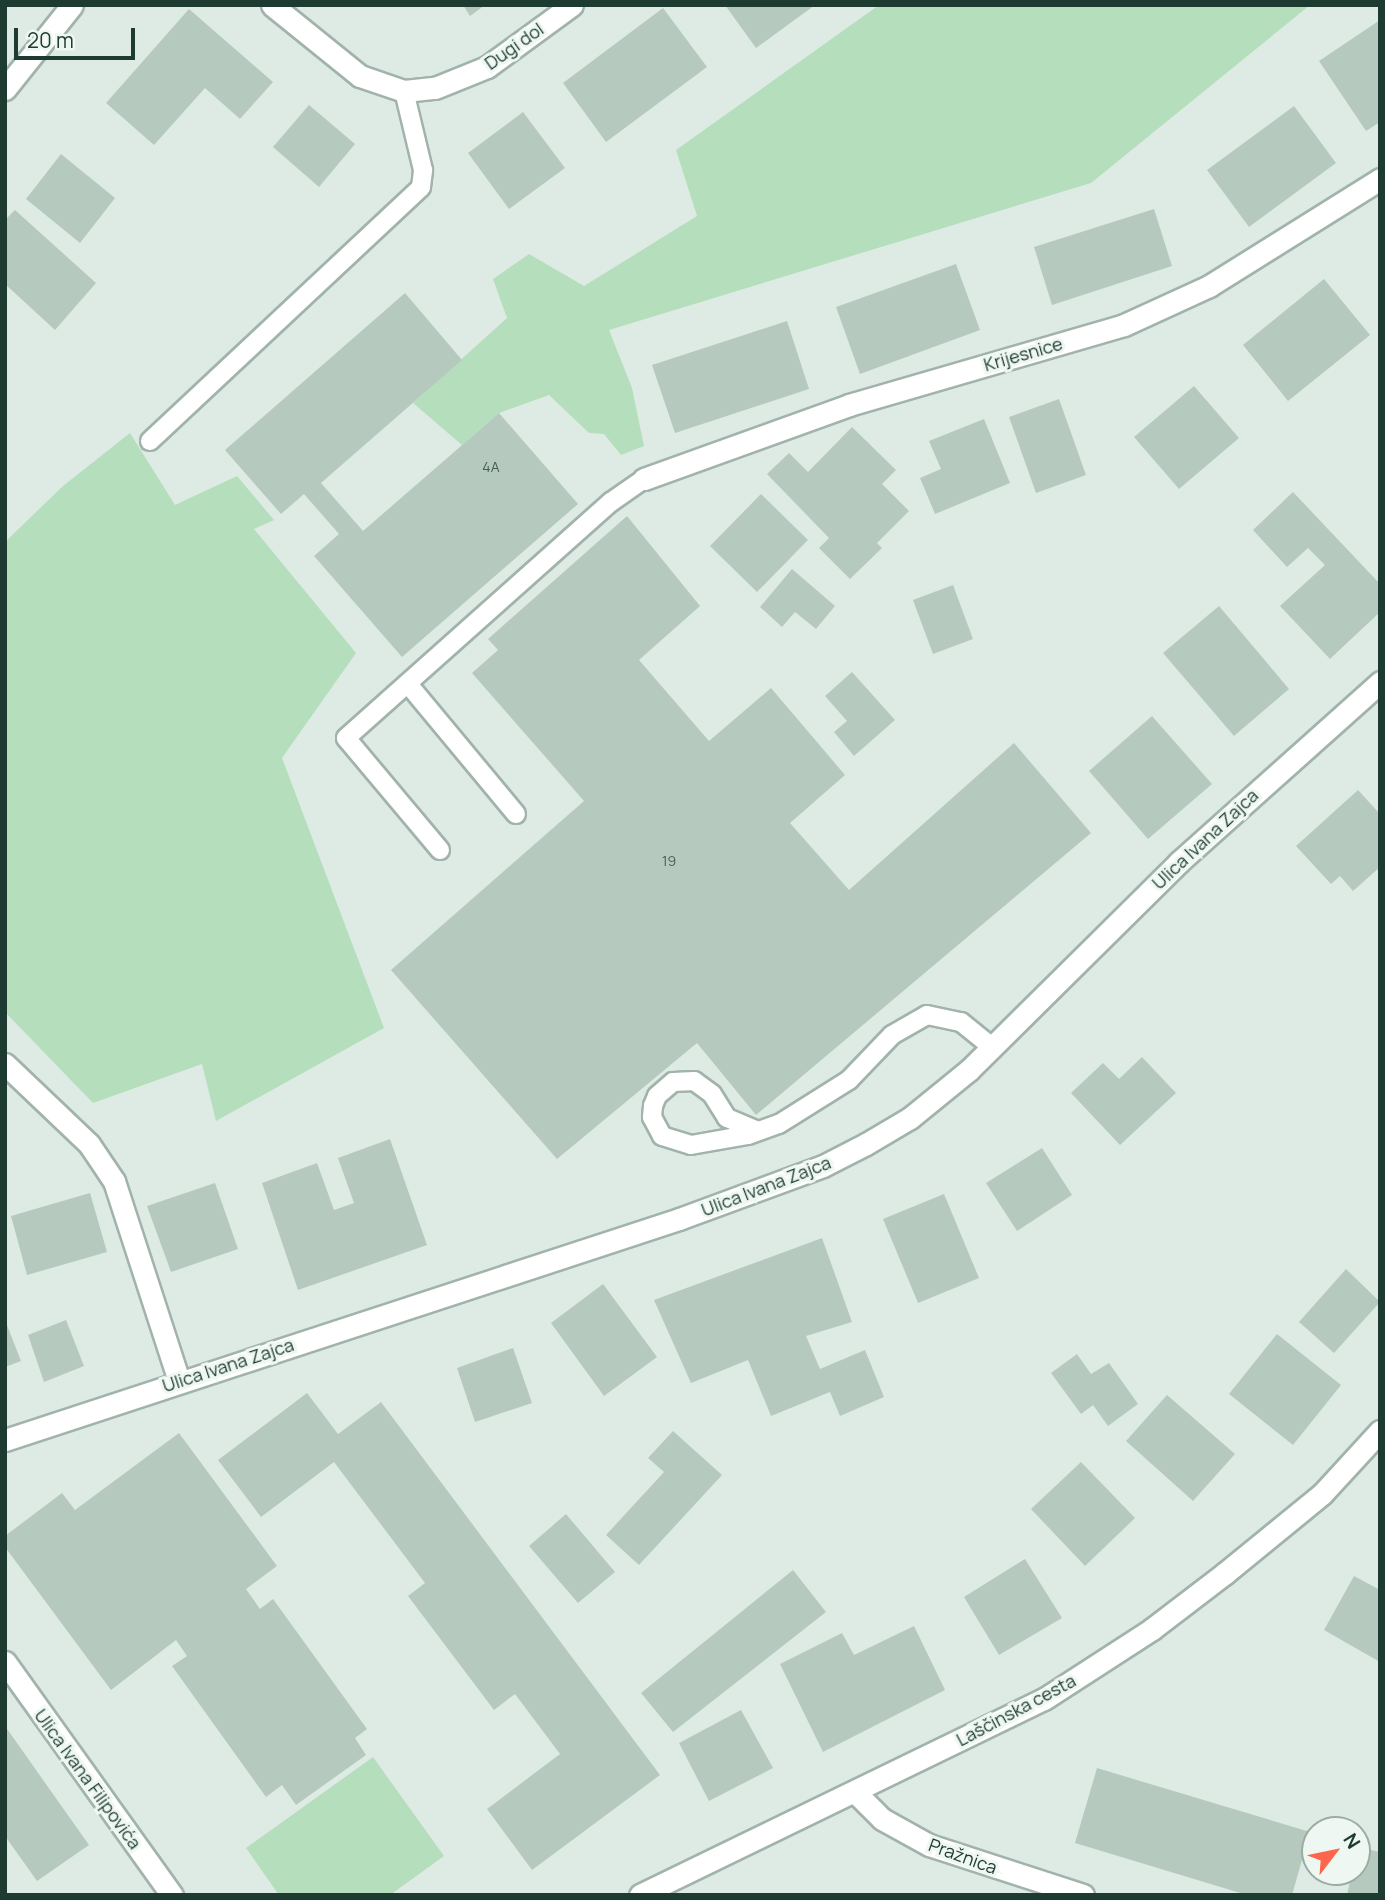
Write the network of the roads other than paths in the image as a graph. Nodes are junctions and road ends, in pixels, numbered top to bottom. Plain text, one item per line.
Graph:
1 (72, 5) edge
2 (272, 5) edge
3 (572, 5) edge
4 (5, 89) edge
5 (404, 91) junction
6 (1380, 179) edge
7 (149, 441) dead end
8 (644, 479) joint
9 (1380, 682) edge
10 (408, 684) junction
11 (516, 814) dead end
12 (440, 850) dead end
13 (993, 1048) junction
14 (5, 1064) edge
15 (758, 1131) junction
16 (179, 1381) junction
17 (1380, 1431) edge
18 (5, 1440) edge
19 (5, 1662) edge
20 (856, 1793) junction
21 (172, 1895) edge
22 (640, 1895) edge
23 (1083, 1895) edge

1 - 4 street
2 - 5 street, Dugi dol
3 - 5 street, Dugi dol
5 - 7 lane
6 - 8 street, Krijesnice
8 - 10 lane
9 - 13 street, Ulica Ivana Zajca
10 - 11 lane
10 - 12 lane
13 - 15 lane
13 - 16 street, Ulica Ivana Zajca
14 - 16 street
15 - 15 lane
16 - 18 street, Ulica Ivana Zajca
17 - 20 street, Laščinska cesta
19 - 21 street, Ulica Ivana Filipovića
20 - 22 street, Laščinska cesta
20 - 23 street, Pražnica

